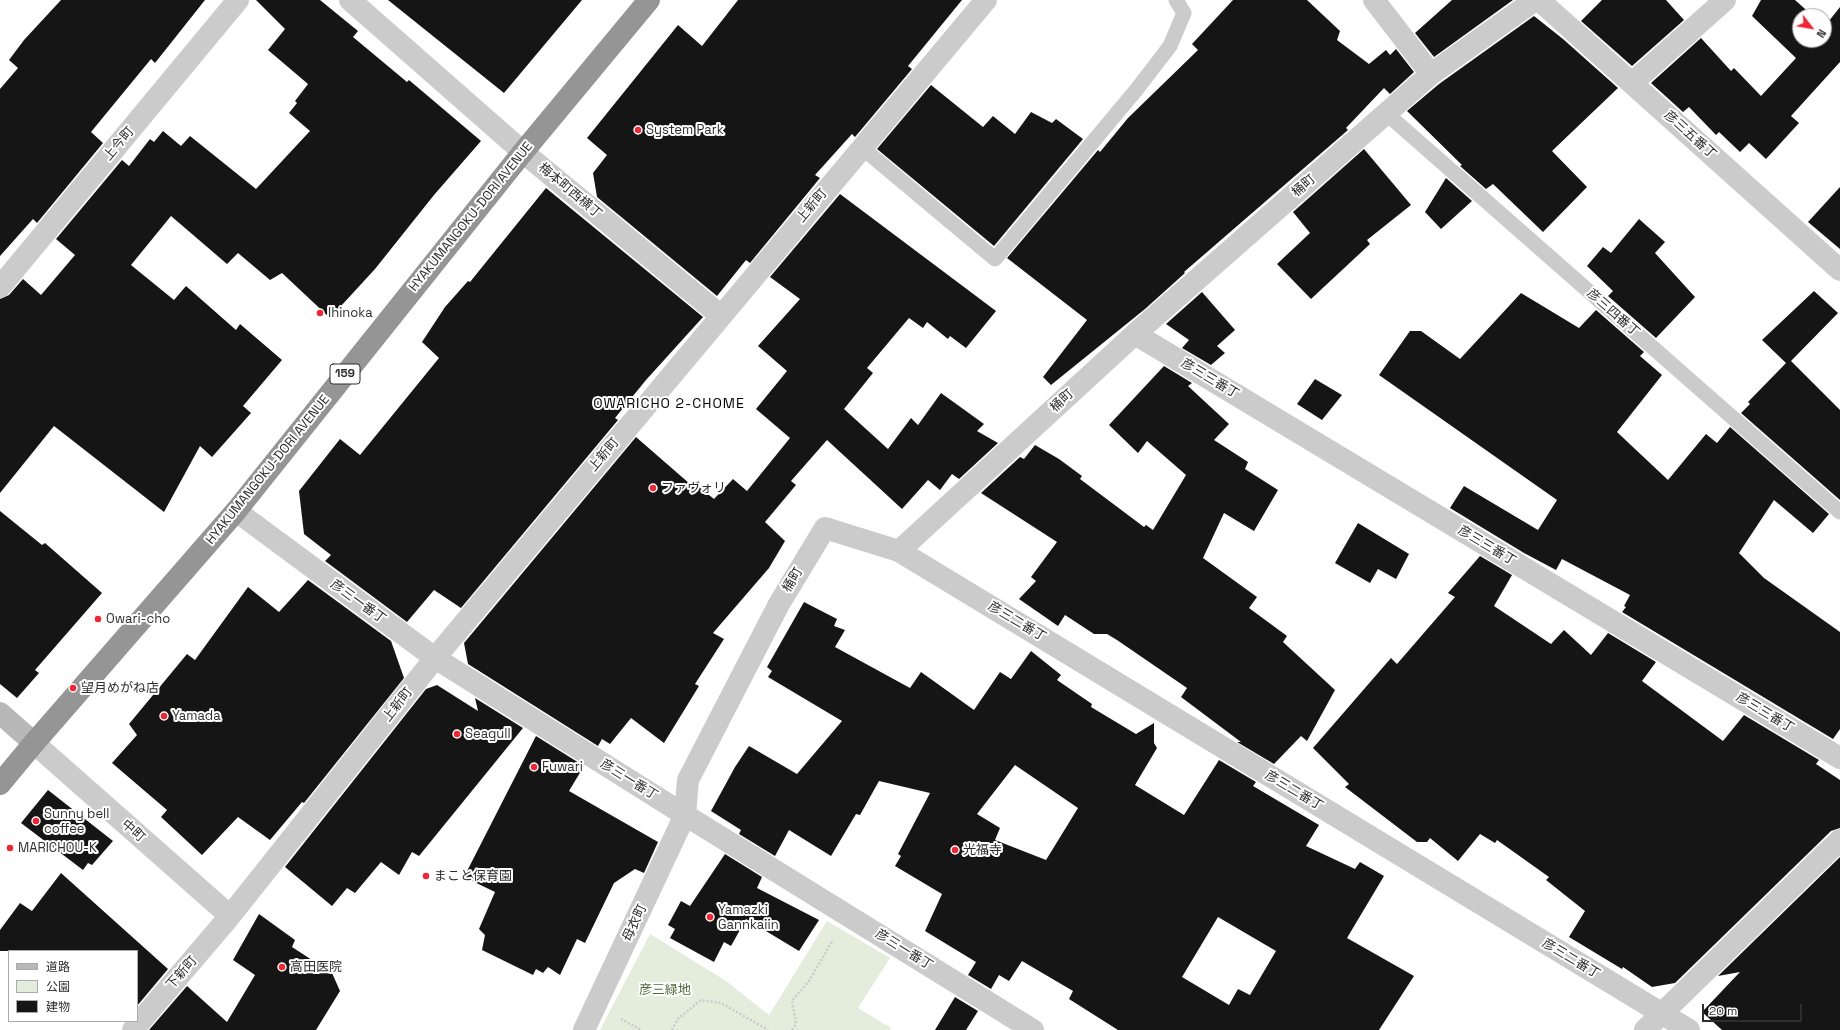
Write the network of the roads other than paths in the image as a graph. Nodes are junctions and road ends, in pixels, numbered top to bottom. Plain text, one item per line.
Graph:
1 (238, 0) edge
2 (350, 0) edge
3 (649, 0) edge
4 (986, 0) edge
5 (1176, 0) edge
6 (1374, 0) edge
7 (1535, 0) edge
8 (1539, 0) edge
9 (1725, 0) edge
10 (1431, 74) junction
11 (1632, 83) junction
12 (1386, 114) junction
13 (861, 147) junction
14 (523, 152) junction
15 (1840, 270) edge
16 (0, 287) edge
17 (720, 315) junction
18 (1135, 334) junction
19 (236, 511) junction
20 (1840, 512) edge
21 (899, 551) junction
22 (435, 658) junction
23 (0, 713) edge
24 (34, 743) junction
25 (1840, 758) edge
26 (0, 784) edge
27 (685, 815) junction
28 (1840, 840) edge
29 (230, 916) junction
30 (1661, 1014) junction
31 (133, 1030) edge
32 (584, 1030) edge
33 (1033, 1030) edge
34 (1645, 1030) edge
35 (1689, 1030) edge

1 - 16 street, 上今町
2 - 14 street, 梅本町西横丁
3 - 14 highway, HYAKUMANGOKU-DORI AVENUE / 159
4 - 13 street, 上新町
5 - 13 lane
6 - 10 street
7 - 10 street, 桶町
8 - 11 street, 彦三五番丁
9 - 11 street
10 - 12 street, 桶町
11 - 15 street, 彦三五番丁
12 - 18 street, 桶町
12 - 20 lane, 彦三四番丁
13 - 17 street, 上新町
14 - 17 street, 梅本町西横丁
14 - 19 highway, HYAKUMANGOKU-DORI AVENUE / 159
17 - 22 street, 上新町
18 - 21 street, 桶町
18 - 25 street, 彦三三番丁
19 - 22 street, 彦三一番丁
19 - 24 highway, HYAKUMANGOKU-DORI AVENUE / 159
21 - 27 street, 桶町
21 - 30 street, 彦三二番丁
22 - 27 street, 彦三一番丁
22 - 29 street, 上新町
23 - 24 street, 中町
24 - 26 highway, HYAKUMANGOKU-DORI AVENUE / 159
24 - 29 street, 中町
27 - 32 street, 母衣町
27 - 33 street, 彦三一番丁
28 - 30 street
29 - 31 street, 下新町
30 - 34 street
30 - 35 street, 彦三二番丁

